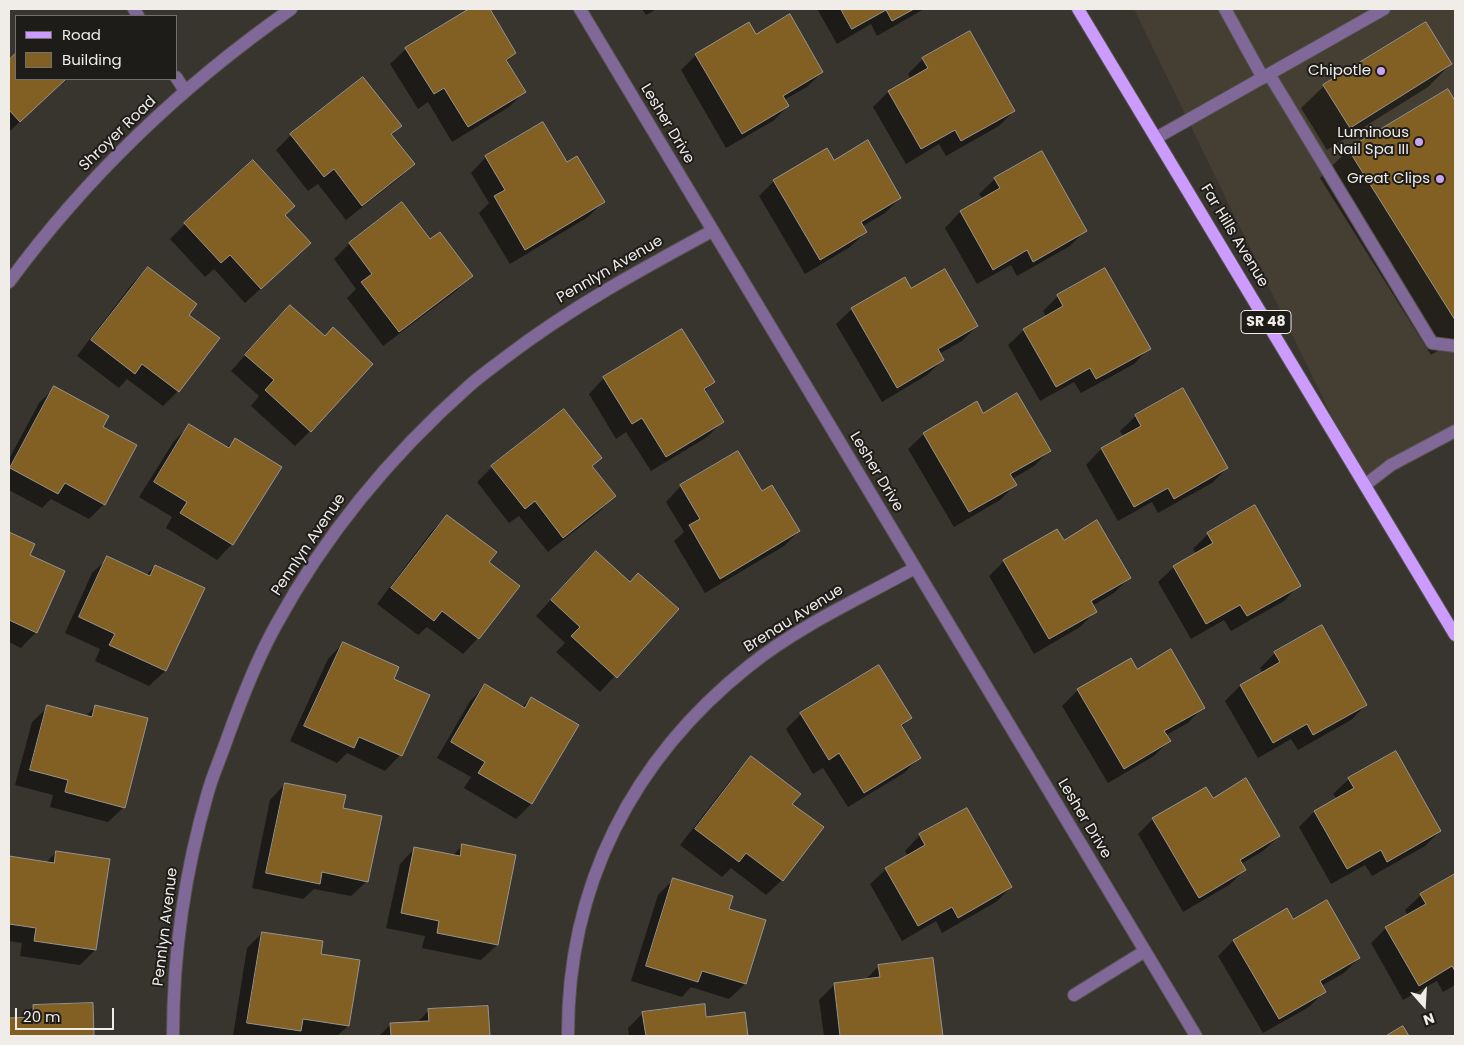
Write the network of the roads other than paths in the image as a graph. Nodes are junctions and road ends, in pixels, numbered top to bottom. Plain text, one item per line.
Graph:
1 (291, 9) edge
2 (580, 9) edge
3 (1078, 9) edge
4 (1225, 9) edge
5 (1384, 9) edge
6 (1266, 76) junction
7 (178, 80) edge
8 (186, 91) junction
9 (1156, 138) junction
10 (712, 231) junction
11 (9, 282) edge
12 (1455, 346) edge
13 (1455, 431) edge
14 (1364, 485) junction
15 (915, 568) junction
16 (1455, 635) edge
17 (1145, 951) junction
18 (1074, 995) dead end
19 (174, 1036) edge
20 (568, 1036) edge
21 (1196, 1036) edge

1 - 8 street, Shroyer Road
2 - 10 street, Lesher Drive
3 - 9 main road, Far Hills Avenue / SR 48
4 - 6 street
5 - 6 street
6 - 9 street
6 - 12 street
7 - 8 street
8 - 11 street, Shroyer Road
9 - 14 main road, Far Hills Avenue / SR 48
10 - 15 street, Lesher Drive
10 - 19 street, Pennlyn Avenue
13 - 14 street
14 - 16 main road, Far Hills Avenue / SR 48
15 - 17 street, Lesher Drive
15 - 20 street, Brenau Avenue
17 - 18 street
17 - 21 street, Lesher Drive

